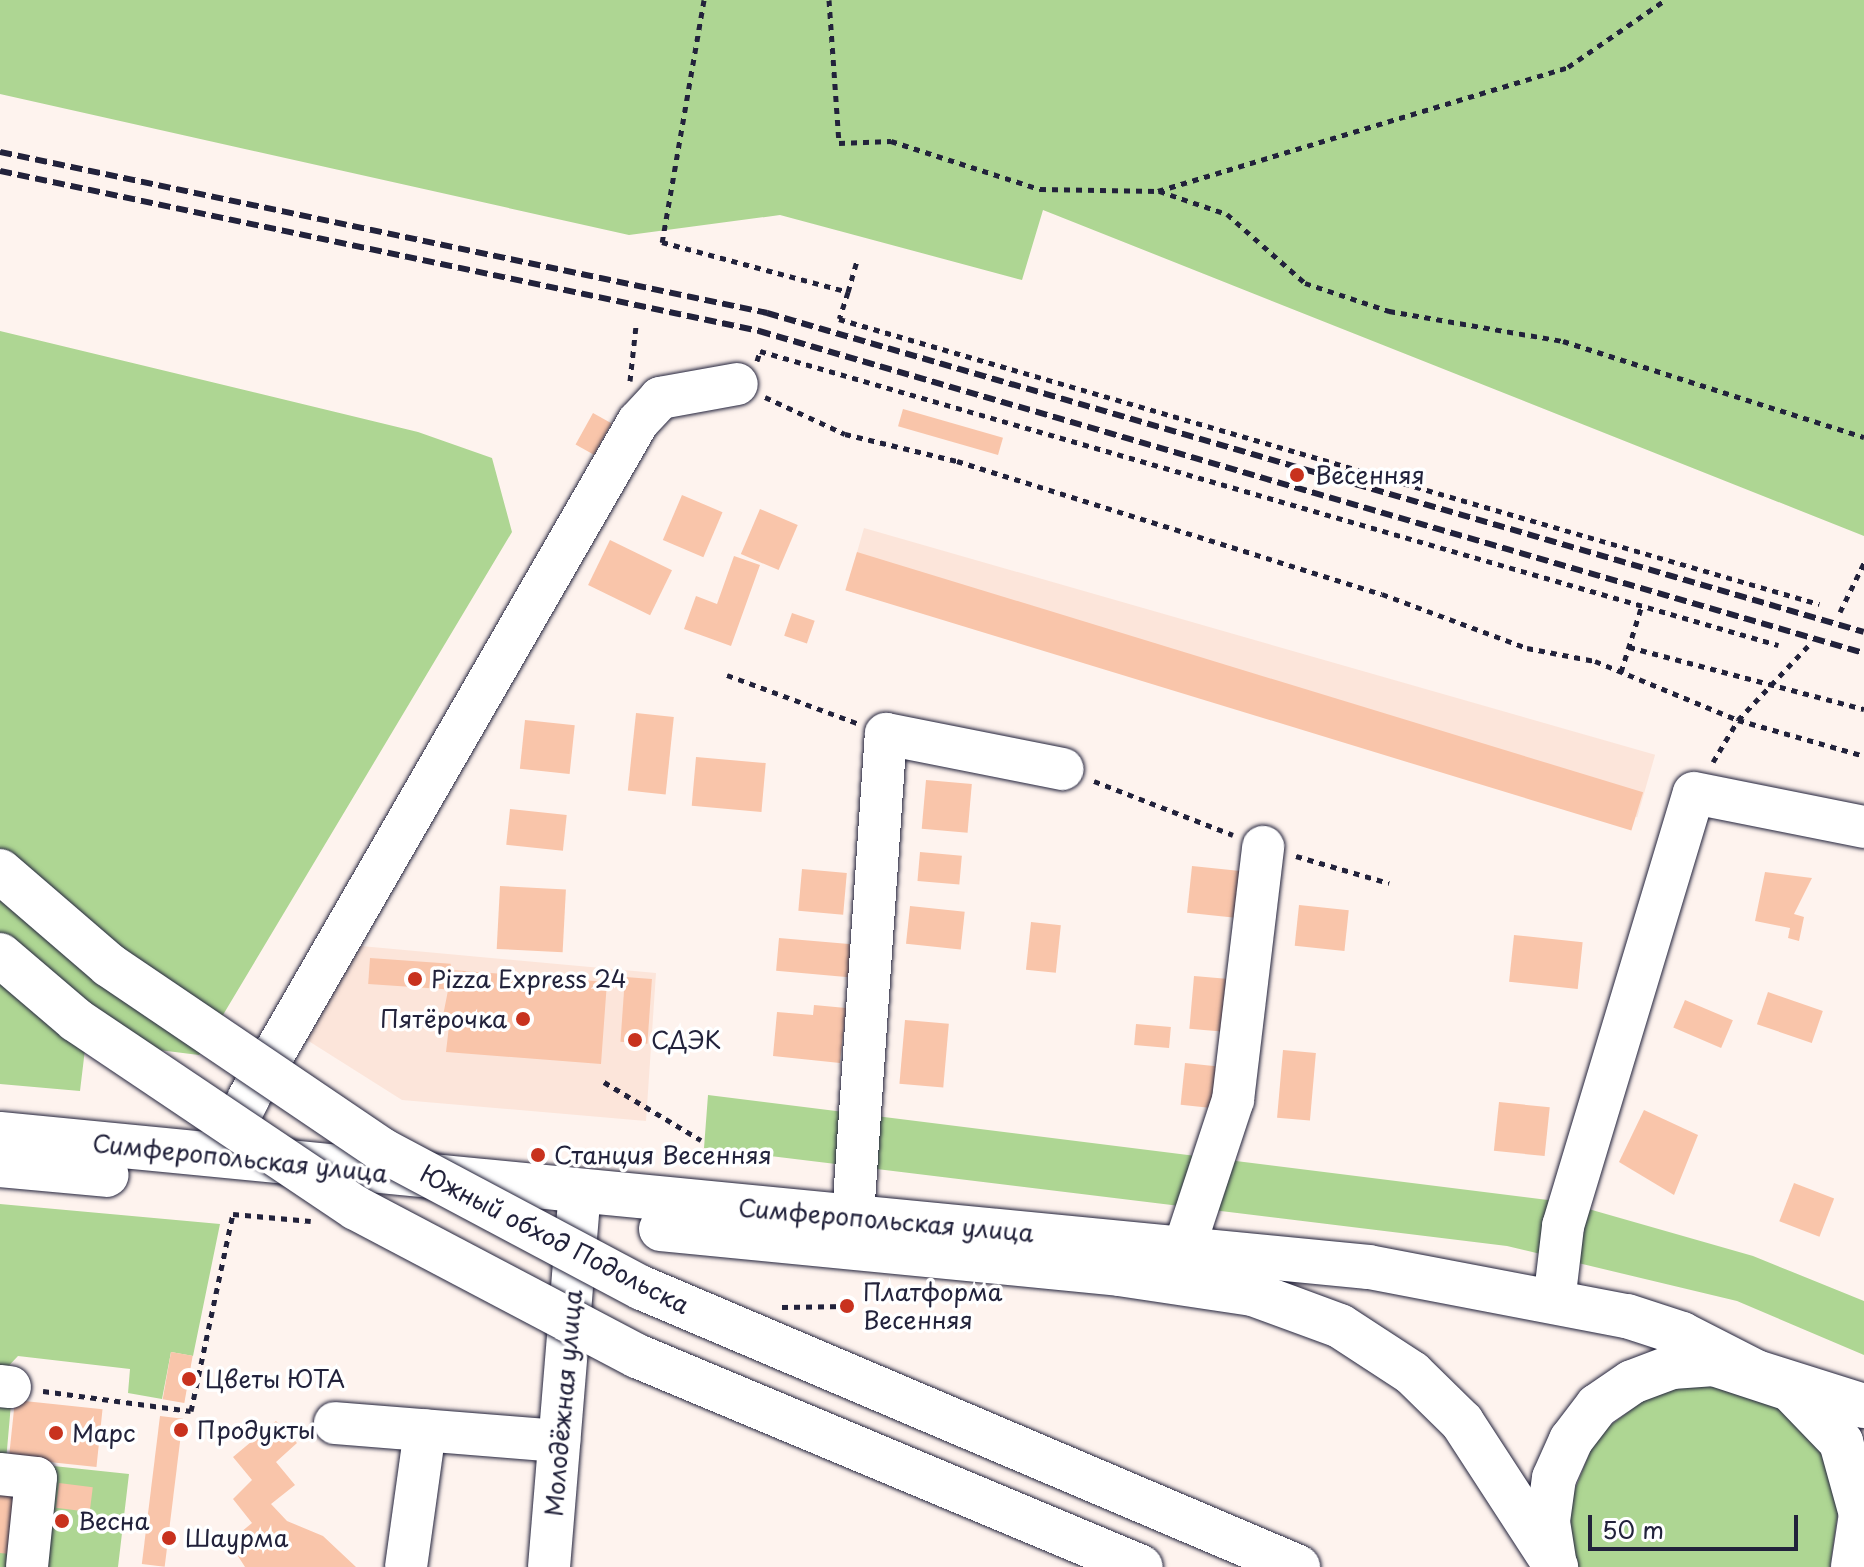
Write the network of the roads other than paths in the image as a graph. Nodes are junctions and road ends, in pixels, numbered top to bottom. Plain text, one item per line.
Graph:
1 (756, 364) road end
2 (1063, 769) road end
3 (1864, 827) edge
4 (1263, 847) road end
5 (0, 871) edge
6 (0, 955) edge
7 (0, 1134) edge
8 (231, 1156) junction
9 (0, 1165) edge
10 (579, 1206) junction
11 (853, 1216) junction
12 (1184, 1248) junction
13 (1554, 1302) junction
14 (1756, 1372) junction
15 (1864, 1406) edge
16 (335, 1423) dead end
17 (425, 1430) junction
18 (559, 1441) junction
19 (0, 1474) edge
20 (1555, 1566) edge
21 (27, 1567) edge
22 (406, 1567) edge
23 (549, 1567) edge
24 (1141, 1567) edge
25 (1298, 1567) edge
26 (1853, 1567) edge

1 - 8 street
2 - 11 street
3 - 13 street
4 - 12 street
5 - 25 main road, Южный обход Подольска, bridge
6 - 24 main road, bridge
7 - 8 main road, Симферопольская улица
8 - 10 main road, Симферопольская улица
9 - 10 main road, Симферопольская улица
10 - 11 main road, Симферопольская улица
10 - 18 street, Молодёжная улица
10 - 20 main road, Симферопольская улица
11 - 12 main road, Симферопольская улица
12 - 13 main road, Симферопольская улица
13 - 14 main road, Симферопольская улица
14 - 15 main road
14 - 20 main road
14 - 26 main road
16 - 17 street
17 - 18 street
17 - 22 street
18 - 23 street, Молодёжная улица
19 - 21 street

